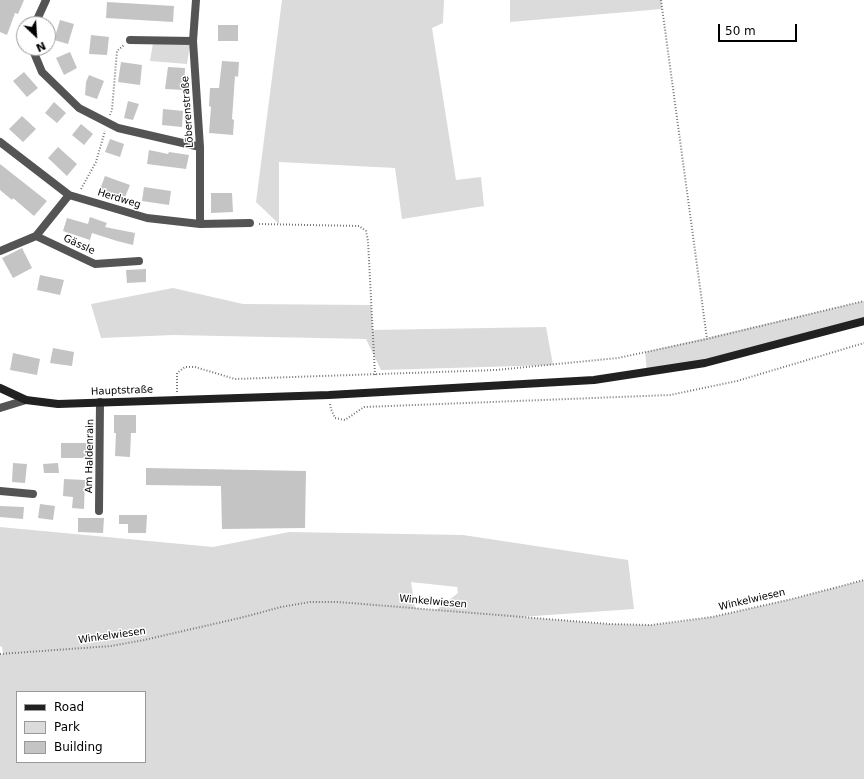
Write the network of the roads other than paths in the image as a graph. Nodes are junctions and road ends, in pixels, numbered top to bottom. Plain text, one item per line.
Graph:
1 (46, 0) edge
2 (196, 0) edge
3 (39, 16) edge
4 (130, 40) dead end
5 (193, 41) junction
6 (35, 56) edge
7 (0, 142) edge
8 (200, 147) junction
9 (69, 195) junction
10 (200, 224) junction
11 (250, 224) road end
12 (36, 236) junction
13 (0, 251) edge
14 (139, 261) dead end
15 (864, 321) edge
16 (0, 388) edge
17 (26, 400) junction
18 (100, 402) junction
19 (0, 408) edge
20 (0, 491) edge
21 (33, 494) dead end
22 (99, 511) dead end

1 - 3 street
2 - 5 street, Löberenstraße
4 - 5 street
5 - 8 street, Löberenstraße
6 - 8 street
7 - 9 street, Herdweg
8 - 10 street, Löberenstraße
9 - 10 street, Herdweg
9 - 12 street
10 - 11 street, Herdweg
12 - 13 street
12 - 14 street, Gässle
15 - 18 main road, Hauptstraße
16 - 17 main road, Hauptstraße
17 - 18 main road, Hauptstraße
17 - 19 street
18 - 22 street, Am Haldenrain
20 - 21 street

